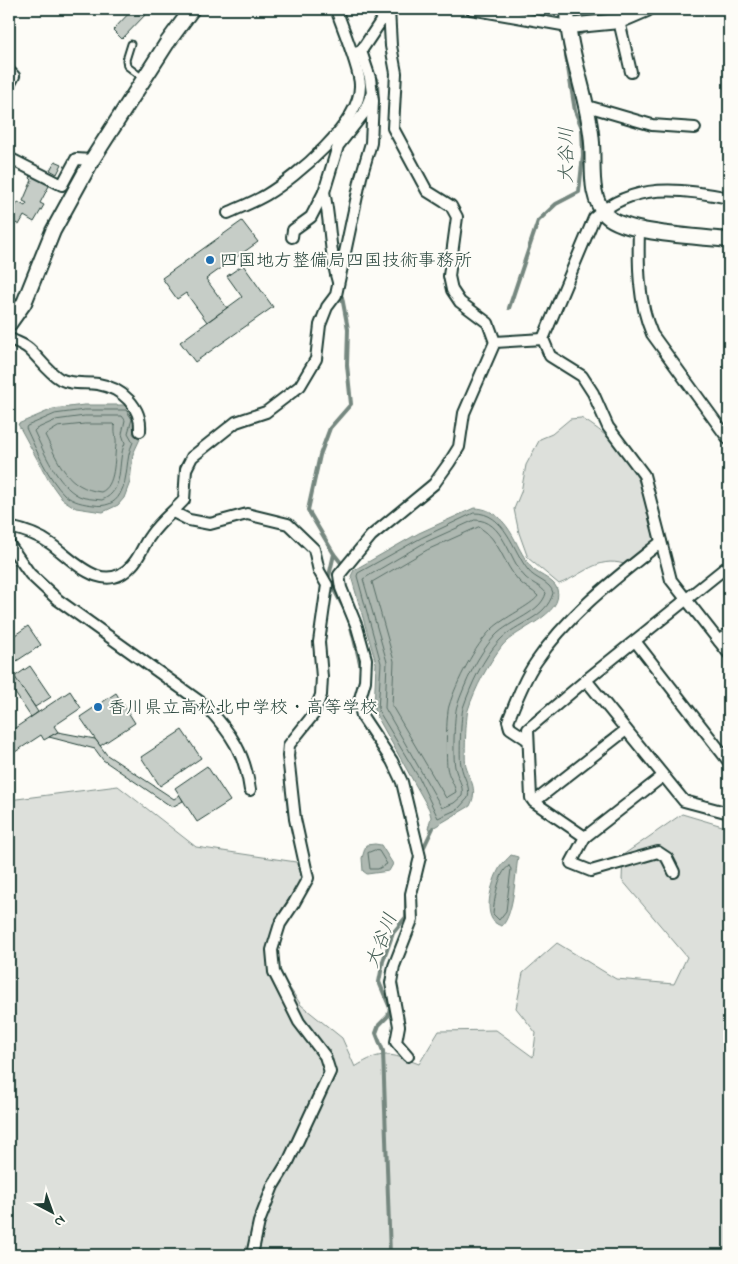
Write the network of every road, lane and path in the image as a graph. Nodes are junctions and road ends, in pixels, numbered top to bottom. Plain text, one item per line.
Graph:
1 (192, 9) edge
2 (336, 9) edge
3 (389, 9) edge
4 (471, 9) edge
5 (567, 9) edge
6 (648, 9) edge
7 (615, 21) junction
8 (568, 26) junction
9 (131, 44) dead end
10 (356, 53) junction
11 (9, 71) edge
12 (631, 72) dead end
13 (144, 79) junction
14 (9, 85) edge
15 (372, 92) junction
16 (587, 106) junction
17 (695, 128) dead end
18 (9, 158) edge
19 (92, 160) junction
20 (324, 192) junction
21 (729, 198) edge
22 (602, 210) junction
23 (228, 213) dead end
24 (639, 229) junction
25 (292, 236) dead end
26 (729, 240) edge
27 (338, 284) junction
28 (9, 324) edge
29 (9, 338) edge
30 (543, 339) junction
31 (495, 342) junction
32 (140, 431) dead end
33 (729, 440) edge
34 (173, 512) junction
35 (9, 527) edge
36 (661, 542) junction
37 (9, 544) edge
38 (729, 565) edge
39 (339, 575) junction
40 (327, 585) junction
41 (686, 600) junction
42 (729, 633) edge
43 (635, 641) junction
44 (719, 641) junction
45 (729, 654) edge
46 (586, 680) junction
47 (626, 730) junction
48 (528, 740) junction
49 (729, 762) edge
50 (663, 776) junction
51 (250, 790) dead end
52 (534, 802) junction
53 (729, 813) edge
54 (585, 837) junction
55 (674, 872) dead end
56 (408, 1056) dead end
57 (252, 1255) edge

1 - 13 street
2 - 10 street
3 - 10 street
3 - 31 street
4 - 8 street
5 - 8 street
6 - 7 street
7 - 8 street
7 - 12 street
8 - 16 street
9 - 13 lane
10 - 15 street
10 - 23 street
11 - 14 street
13 - 19 street
15 - 20 street
15 - 27 street
16 - 17 street
16 - 22 street
18 - 19 street
19 - 28 street
20 - 25 street
20 - 27 street
21 - 22 street
22 - 24 street
22 - 30 street
24 - 26 street
24 - 33 street
27 - 34 street
29 - 32 street
30 - 31 street
30 - 36 street
31 - 39 street
34 - 35 street
34 - 40 street
36 - 41 street
36 - 48 street
37 - 51 street
38 - 41 street
39 - 40 street
39 - 56 street
40 - 57 street
41 - 43 street
41 - 44 street
42 - 44 street
43 - 46 street
43 - 49 street
44 - 45 street
46 - 47 street
46 - 48 street
47 - 50 street
47 - 52 street
48 - 52 street
50 - 53 street
50 - 54 street
52 - 54 street
54 - 55 street

